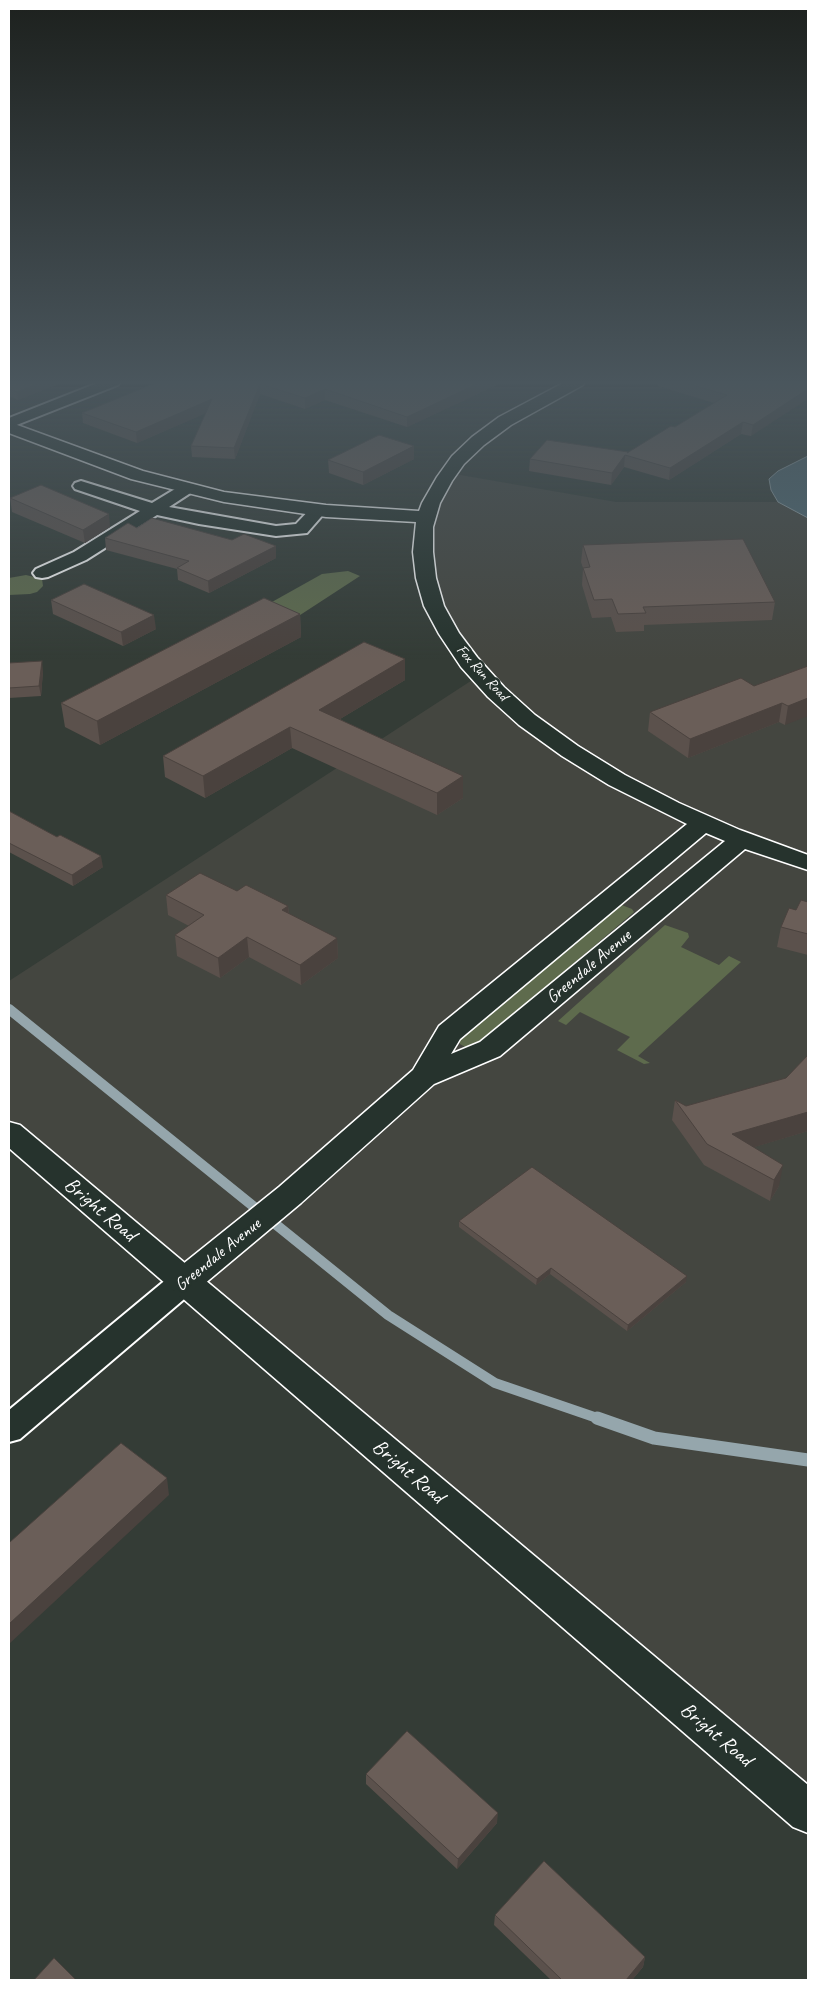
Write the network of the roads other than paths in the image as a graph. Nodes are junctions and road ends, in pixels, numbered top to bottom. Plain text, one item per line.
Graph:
1 (137, 475) edge
2 (447, 475) edge
3 (80, 486) dead end
4 (186, 489) junction
5 (154, 509) junction
6 (319, 510) junction
7 (427, 517) junction
8 (42, 573) dead end
9 (703, 823) junction
10 (742, 839) junction
11 (808, 863) edge
12 (424, 1076) junction
13 (9, 1132) edge
14 (185, 1282) junction
15 (9, 1429) edge
16 (808, 1812) edge

1 - 4 street
2 - 7 street, Fox Run Road
3 - 5 street
4 - 5 street
4 - 6 street
5 - 6 street
5 - 8 street
6 - 7 street
7 - 9 street, Fox Run Road
9 - 10 street, Fox Run Road
9 - 12 street, Greendale Avenue
10 - 11 street, Fox Run Road
10 - 12 street, Greendale Avenue
12 - 14 street, Greendale Avenue
13 - 14 street, Bright Road
14 - 15 street, Greendale Avenue
14 - 16 street, Bright Road

